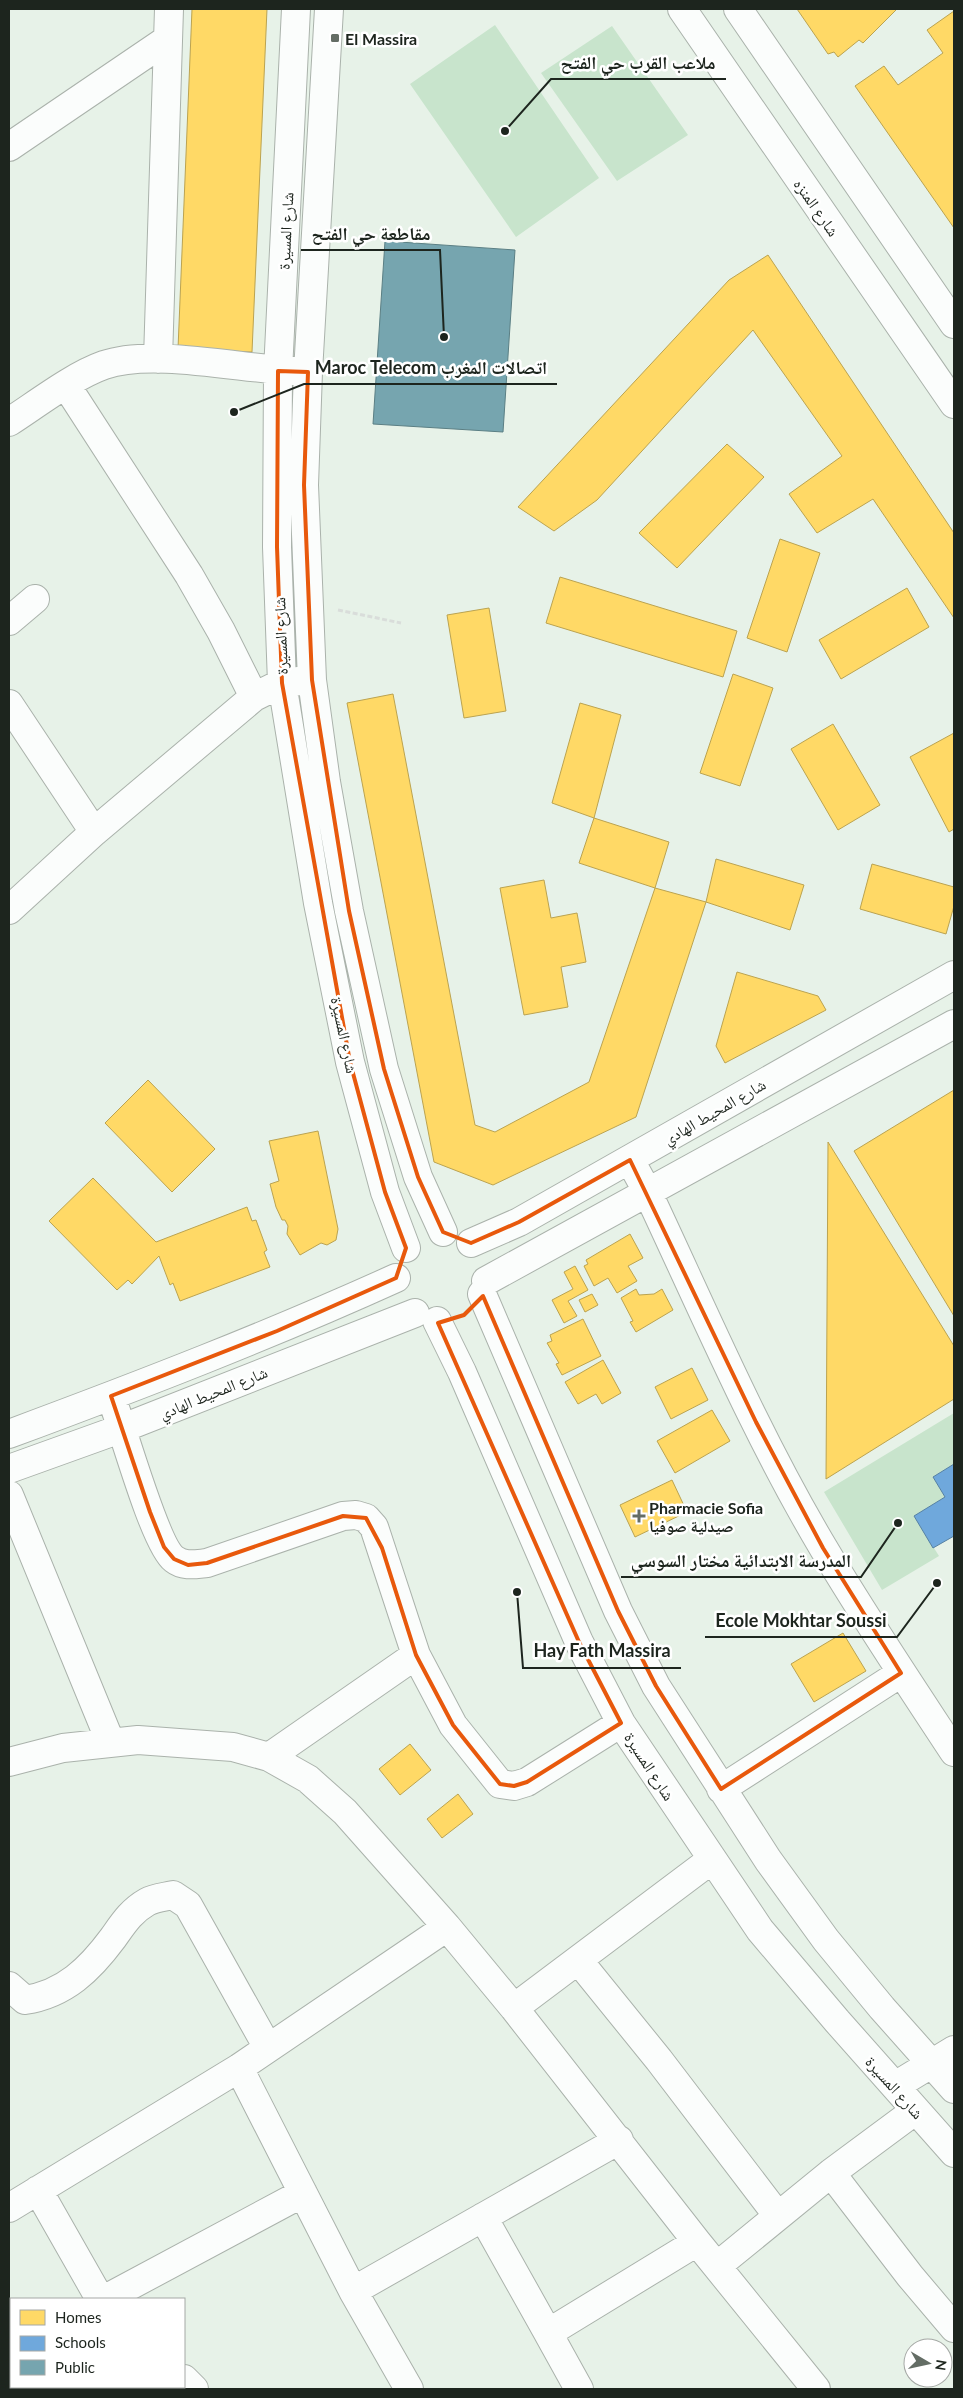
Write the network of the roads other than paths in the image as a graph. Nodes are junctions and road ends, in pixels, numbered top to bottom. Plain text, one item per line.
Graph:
1 (169, 9) edge
2 (296, 9) edge
3 (329, 9) edge
4 (682, 9) edge
5 (738, 9) edge
6 (168, 39) junction
7 (9, 147) edge
8 (951, 312) edge
9 (158, 359) junction
10 (278, 371) junction
11 (308, 372) junction
12 (66, 385) junction
13 (954, 404) edge
14 (9, 422) edge
15 (35, 599) dead end
16 (9, 621) edge
17 (312, 680) junction
18 (282, 683) junction
19 (254, 697) junction
20 (9, 704) edge
21 (94, 832) junction
22 (9, 910) edge
23 (954, 975) edge
24 (954, 1024) edge
25 (630, 1160) junction
26 (648, 1193) junction
27 (443, 1232) junction
28 (471, 1243) junction
29 (406, 1248) junction
30 (396, 1278) junction
31 (484, 1288) junction
32 (426, 1317) junction
33 (111, 1396) junction
34 (123, 1428) junction
35 (9, 1434) edge
36 (9, 1469) edge
37 (9, 1495) edge
38 (416, 1655) junction
39 (901, 1673) junction
40 (621, 1723) junction
41 (110, 1741) junction
42 (954, 1752) edge
43 (268, 1757) junction
44 (9, 1762) edge
45 (721, 1789) junction
46 (711, 1860) junction
47 (447, 1927) junction
48 (578, 1960) junction
49 (9, 1986) edge
50 (514, 2008) junction
51 (268, 2048) junction
52 (954, 2050) edge
53 (930, 2063) junction
54 (239, 2068) junction
55 (895, 2086) junction
56 (954, 2089) edge
57 (916, 2110) junction
58 (619, 2140) junction
59 (954, 2153) edge
60 (831, 2173) junction
61 (38, 2190) junction
62 (303, 2193) junction
63 (9, 2208) edge
64 (778, 2216) junction
65 (482, 2217) junction
66 (697, 2242) junction
67 (718, 2266) junction
68 (353, 2291) junction
69 (99, 2298) edge
70 (107, 2298) edge
71 (954, 2328) edge
72 (548, 2333) junction
73 (185, 2380) edge
74 (194, 2389) edge
75 (409, 2389) edge
76 (580, 2389) edge
77 (816, 2389) edge

1 - 6 street
2 - 10 street, شارع المسيرة
3 - 11 street, شارع المسيرة
4 - 13 street, شارع المنزه
5 - 8 street
6 - 7 street
6 - 9 street
9 - 10 street
9 - 12 street
10 - 11 street
10 - 18 street, شارع المسيرة
11 - 17 street, شارع المسيرة
12 - 14 street
12 - 19 street
15 - 16 street
17 - 18 street
17 - 27 street, شارع المسيرة
18 - 19 street
18 - 29 street, شارع المسيرة
19 - 21 street
20 - 21 street
21 - 22 street
23 - 25 street, شارع المحيط الهادي
24 - 26 street
25 - 26 street
25 - 28 street, شارع المحيط الهادي
26 - 31 street
26 - 39 street
27 - 28 street
27 - 29 street
28 - 31 street
29 - 30 street
30 - 32 street
30 - 33 street, شارع المحيط الهادي
31 - 32 street
31 - 45 street
32 - 34 street, شارع المحيط الهادي
32 - 40 street, شارع المسيرة
33 - 34 street
33 - 35 street, شارع المحيط الهادي
34 - 36 street, شارع المحيط الهادي
34 - 38 street
37 - 41 street
38 - 40 street
38 - 43 street
39 - 42 street
39 - 45 street
40 - 46 street, شارع المسيرة
41 - 43 street
41 - 44 street
43 - 47 street
45 - 53 street
46 - 48 street
46 - 55 street, شارع المسيرة
47 - 50 street
47 - 51 street
48 - 50 street
48 - 64 street
49 - 51 street
50 - 58 street
51 - 54 street
52 - 53 street
53 - 55 street
53 - 56 street
54 - 61 street
54 - 62 street
55 - 57 street, شارع المسيرة
57 - 59 street, شارع المسيرة
57 - 60 street
58 - 65 street
58 - 66 street
60 - 64 street
60 - 71 street
61 - 63 street
61 - 69 street
62 - 68 street
62 - 70 street
64 - 67 street
65 - 68 street
65 - 72 street
66 - 67 street
66 - 72 street
67 - 77 street
68 - 75 street
72 - 76 street
73 - 74 street

